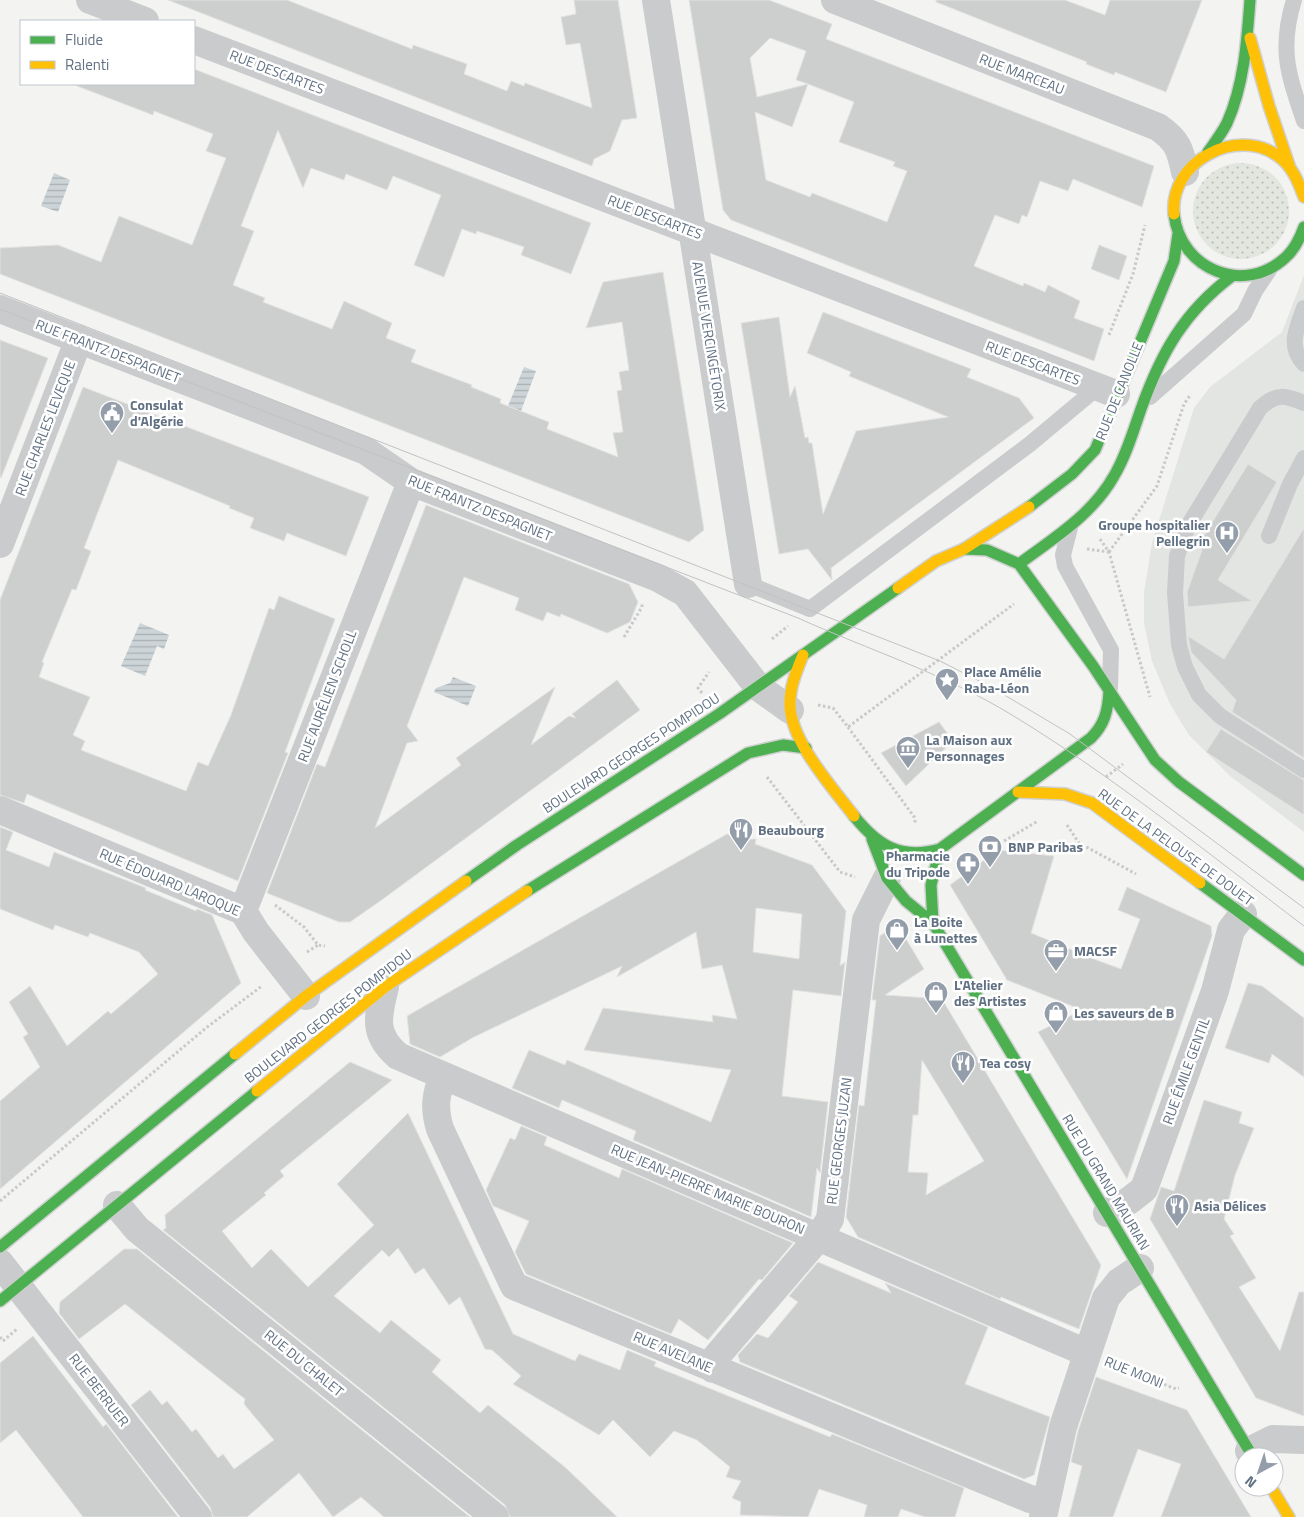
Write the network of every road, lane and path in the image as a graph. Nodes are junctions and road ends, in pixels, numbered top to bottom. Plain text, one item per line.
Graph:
1 (90, 0) edge
2 (656, 0) edge
3 (835, 0) edge
4 (1250, 0) edge
5 (1294, 0) edge
6 (142, 20) edge
7 (1248, 31) junction
8 (195, 40) edge
9 (1304, 120) edge
10 (1208, 152) junction
11 (1185, 172) junction
12 (1300, 182) edge
13 (693, 232) junction
14 (1178, 234) junction
15 (1302, 239) edge
16 (1269, 270) junction
17 (1232, 276) junction
18 (1304, 308) edge
19 (0, 309) edge
20 (1304, 320) edge
21 (79, 340) junction
22 (1304, 362) edge
23 (1106, 391) junction
24 (1193, 391) dead end
25 (1304, 404) edge
26 (1142, 406) junction
27 (1304, 458) edge
28 (411, 482) junction
29 (1071, 525) junction
30 (1269, 536) dead end
31 (0, 544) edge
32 (964, 549) junction
33 (1109, 552) junction
34 (1018, 564) junction
35 (1065, 566) junction
36 (647, 574) junction
37 (748, 584) joint
38 (1036, 588) junction
39 (624, 637) dead end
40 (732, 654) junction
41 (803, 655) junction
42 (758, 687) junction
43 (1109, 691) junction
44 (1152, 706) dead end
45 (790, 710) junction
46 (719, 714) junction
47 (848, 727) junction
48 (806, 748) junction
49 (1145, 748) junction
50 (748, 753) junction
51 (1304, 770) edge
52 (1018, 792) junction
53 (1079, 796) junction
54 (0, 810) edge
55 (1041, 819) dead end
56 (872, 839) junction
57 (1002, 842) dead end
58 (940, 849) junction
59 (911, 854) junction
60 (1304, 875) edge
61 (883, 885) junction
62 (243, 911) junction
63 (1243, 914) junction
64 (933, 923) junction
65 (318, 945) dead end
66 (1304, 960) edge
67 (285, 969) junction
68 (385, 987) junction
69 (306, 996) junction
70 (443, 1076) junction
71 (0, 1201) edge
72 (117, 1205) junction
73 (1107, 1213) junction
74 (819, 1237) junction
75 (0, 1247) edge
76 (0, 1263) edge
77 (1140, 1268) junction
78 (9, 1294) edge
79 (1087, 1353) junction
80 (713, 1369) junction
81 (1181, 1386) dead end
82 (1304, 1440) edge
83 (1247, 1447) edge
84 (1261, 1447) edge
85 (1277, 1497) edge
86 (1044, 1510) edge
87 (198, 1517) edge
88 (495, 1517) edge
89 (1289, 1517) edge

1 - 6 street
2 - 13 street, AVENUE VERCINGÉTORIX
3 - 11 street, RUE MARCEAU
4 - 7 main road
5 - 9 lane
7 - 10 main road
7 - 12 main road
8 - 13 street, RUE DESCARTES
10 - 11 main road
10 - 12 main road
11 - 14 main road
13 - 23 street, RUE DESCARTES
13 - 37 street, AVENUE VERCINGÉTORIX
14 - 17 main road
14 - 23 main road, RUE DE CANOLLE
15 - 16 main road
16 - 17 main road
16 - 26 lane
17 - 26 main road, RUE DE CANOLLE
18 - 22 lane
19 - 21 street, RUE FRANTZ DESPAGNET
20 - 22 lane
21 - 28 street, RUE FRANTZ DESPAGNET
21 - 31 street, RUE CHARLES LEVEQUE
23 - 32 main road, RUE DE CANOLLE
23 - 37 lane, RUE DE CANOLLE
24 - 33 path
25 - 51 lane
26 - 29 main road, RUE DE CANOLLE
27 - 30 lane
28 - 36 street, RUE FRANTZ DESPAGNET
28 - 62 street, RUE AURÉLIEN SCHOLL
29 - 34 main road, RUE DE CANOLLE
29 - 35 lane
32 - 34 main road
32 - 41 main road
33 - 35 path
33 - 44 path
34 - 38 main road
35 - 43 lane
36 - 39 path
36 - 40 street, RUE FRANTZ DESPAGNET
38 - 43 main road
38 - 47 path
40 - 42 street, RUE FRANTZ DESPAGNET
40 - 46 path
41 - 42 main road
41 - 45 main road
42 - 45 street, RUE FRANTZ DESPAGNET
42 - 46 main road, BOULEVARD GEORGES POMPIDOU
43 - 49 main road
43 - 52 main road
45 - 47 path
45 - 48 main road
46 - 69 main road, BOULEVARD GEORGES POMPIDOU
47 - 59 path
48 - 50 main road, BOULEVARD GEORGES POMPIDOU
48 - 56 main road
49 - 53 path
49 - 60 main road
50 - 61 path
50 - 68 main road, BOULEVARD GEORGES POMPIDOU
52 - 53 main road, RUE DE LA PELOUSE DE DOUET
52 - 58 main road
53 - 63 main road, RUE DE LA PELOUSE DE DOUET
54 - 62 street, RUE ÉDOUARD LAROQUE
55 - 57 path
56 - 59 main road
56 - 61 main road, RUE DU GRAND MAURIAN
58 - 59 main road
58 - 64 main road, RUE DU GRAND MAURIAN
61 - 64 main road, RUE DU GRAND MAURIAN
61 - 74 street, RUE GEORGES JUZAN
62 - 67 street, RUE ÉDOUARD LAROQUE
63 - 66 main road, RUE DE LA PELOUSE DE DOUET
63 - 73 street, RUE ÉMILE GENTIL
64 - 73 main road, RUE DU GRAND MAURIAN
65 - 67 path
67 - 69 street, RUE ÉDOUARD LAROQUE
67 - 71 path
68 - 70 street, RUE JEAN-PIERRE MARIE BOURON
68 - 72 main road, BOULEVARD GEORGES POMPIDOU
69 - 75 main road, BOULEVARD GEORGES POMPIDOU
70 - 74 street, RUE JEAN-PIERRE MARIE BOURON
70 - 80 street, RUE AVELANE
72 - 78 main road, BOULEVARD GEORGES POMPIDOU
72 - 88 street, RUE DU CHALET
73 - 77 main road, RUE DU GRAND MAURIAN
74 - 79 street, RUE JEAN-PIERRE MARIE BOURON
74 - 80 street, RUE GEORGES JUZAN
76 - 78 street, RUE BERRUER
77 - 79 street
77 - 83 main road, RUE DU GRAND MAURIAN
78 - 87 street, RUE BERRUER
79 - 81 path, RUE MONI
79 - 86 street
80 - 86 street, RUE AVELANE
82 - 84 street
85 - 89 main road

